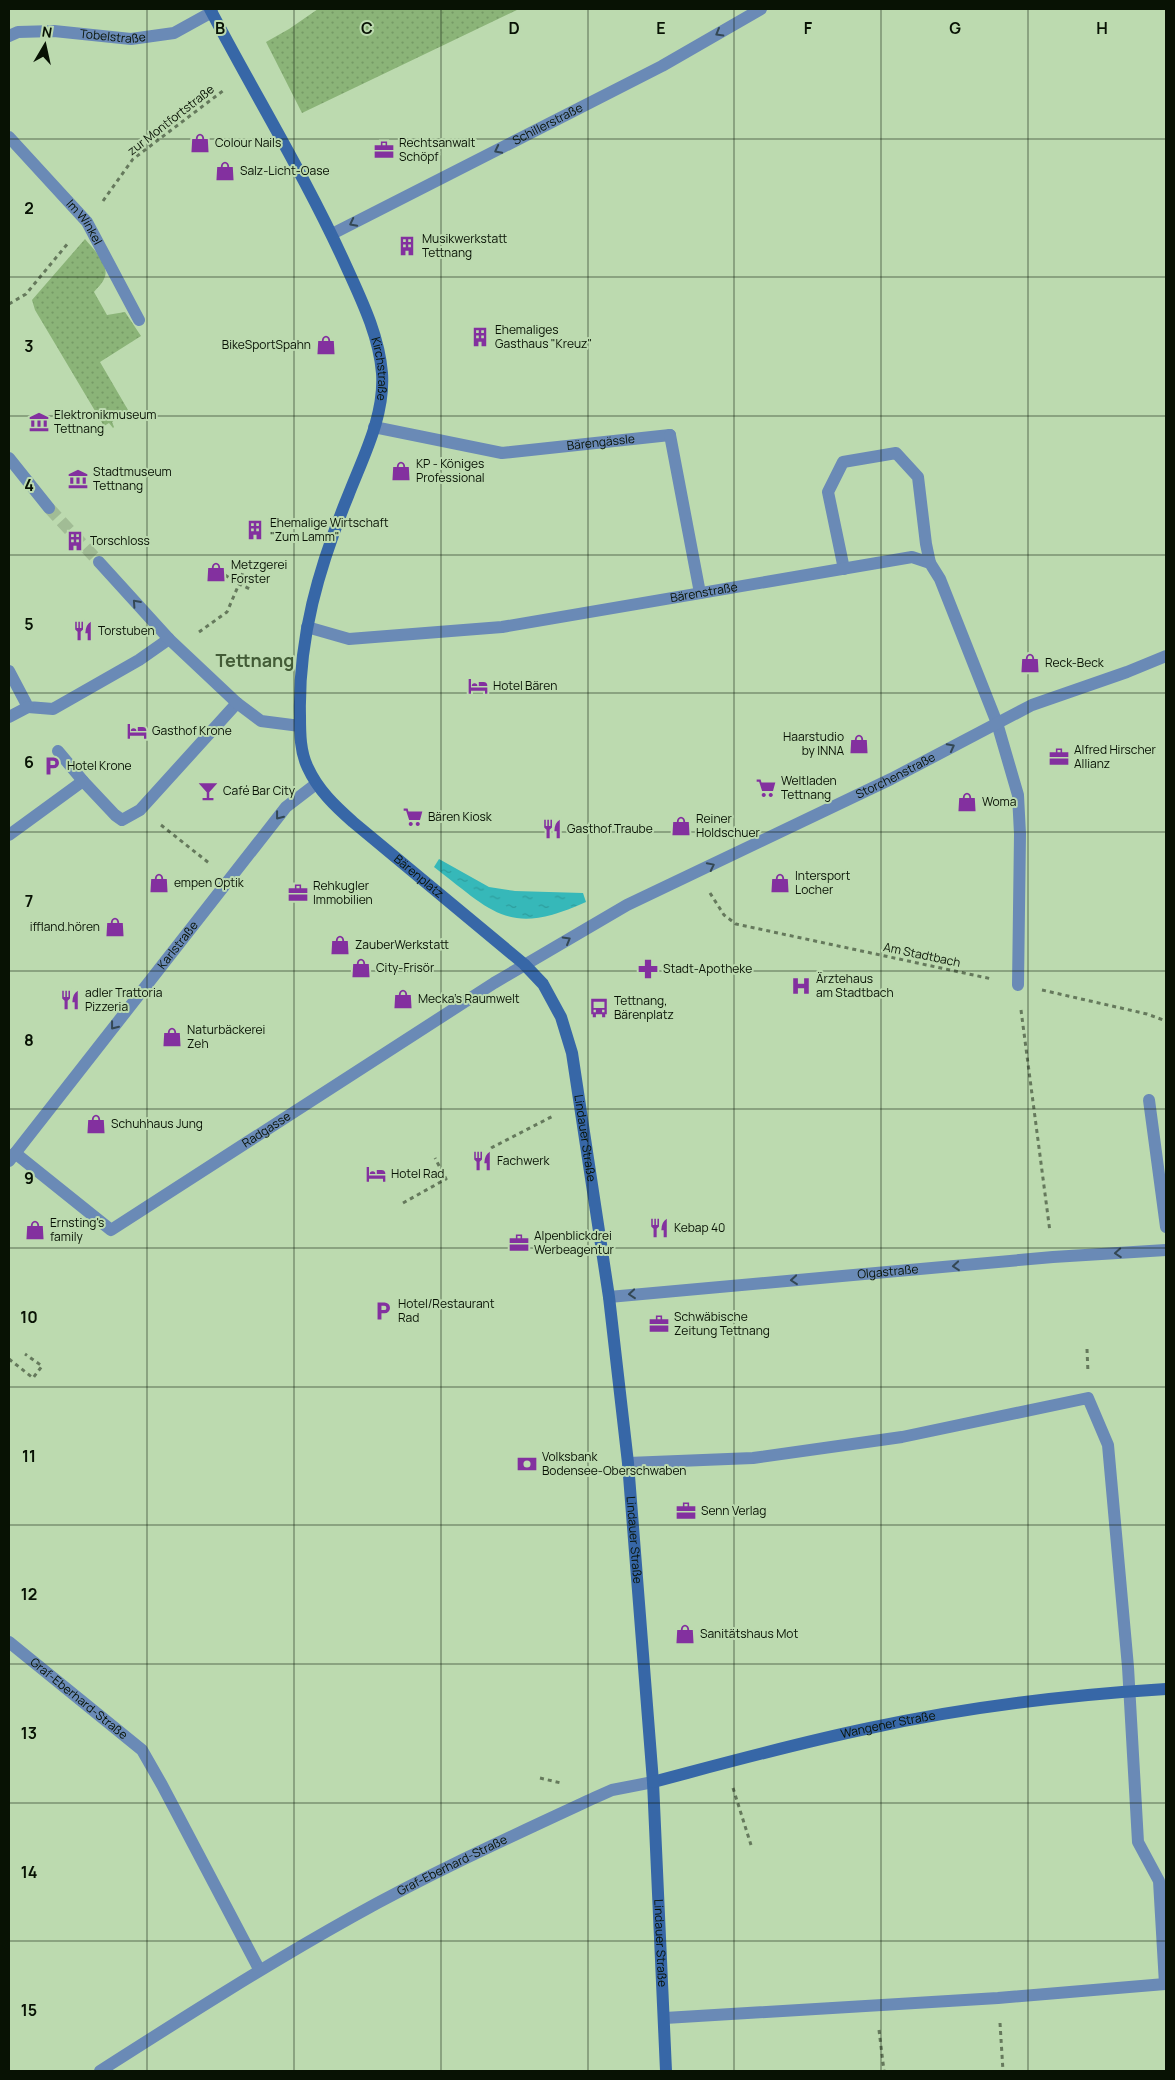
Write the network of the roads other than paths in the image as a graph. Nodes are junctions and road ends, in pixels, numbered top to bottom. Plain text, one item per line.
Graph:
1 (761, 9) edge
2 (211, 10) edge
3 (9, 36) edge
4 (9, 137) edge
5 (332, 234) junction
6 (140, 320) dead end
7 (374, 427) junction
8 (9, 458) edge
9 (49, 508) tunnel mouth
10 (99, 562) tunnel mouth
11 (930, 564) junction
12 (844, 569) junction
13 (700, 594) junction
14 (307, 627) junction
15 (169, 639) junction
16 (1166, 656) edge
17 (9, 671) edge
18 (237, 703) junction
19 (28, 707) junction
20 (9, 717) edge
21 (997, 723) junction
22 (300, 726) junction
23 (58, 751) dead end
24 (83, 781) junction
25 (316, 784) junction
26 (9, 835) edge
27 (524, 964) junction
28 (1018, 984) road end
29 (1150, 1100) dead end
30 (12, 1157) edge
31 (1166, 1226) edge
32 (1166, 1250) edge
33 (609, 1296) junction
34 (628, 1463) junction
35 (9, 1642) edge
36 (1166, 1689) edge
37 (1129, 1691) junction
38 (653, 1782) junction
39 (259, 1969) junction
40 (665, 2018) junction
41 (100, 2071) edge
42 (666, 2071) edge

1 -> 5 street, Schillerstraße
2 - 3 street, Tobelstraße
2 - 5 street, Kirchstraße
4 - 6 street, Im Winkel
5 - 7 street, Kirchstraße
7 - 13 street, Bärengässle
7 - 14 street, Kirchstraße
8 - 9 street
15 -> 10 street
11 - 12 street, Bärenstraße
11 - 12 street
11 - 21 street
12 - 13 street, Bärenstraße
13 - 14 street, Bärenstraße
14 - 22 street, Kirchstraße
15 - 18 street
15 - 19 street
16 - 21 street, Storchenstraße
17 - 19 street
18 - 22 street
18 - 24 street
19 - 20 street
27 -> 21 street, Storchenstraße
21 - 28 street
22 - 25 street, Kirchstraße
23 - 24 street
24 - 26 street
25 - 27 street, Bärenplatz
25 -> 30 street, Karlstraße
27 - 30 street, Radgasse
27 - 33 street, Lindauer Straße
29 - 31 street
32 -> 33 street, Olgastraße
33 - 34 street, Lindauer Straße
34 - 37 street
34 - 38 street, Lindauer Straße
35 - 39 street, Graf-Eberhard-Straße
36 - 37 street, Wangener Straße
37 - 38 street, Wangener Straße
37 - 40 street
38 - 39 street, Graf-Eberhard-Straße
38 - 40 street, Lindauer Straße
39 - 41 street, Graf-Eberhard-Straße
40 - 42 street, Lindauer Straße

